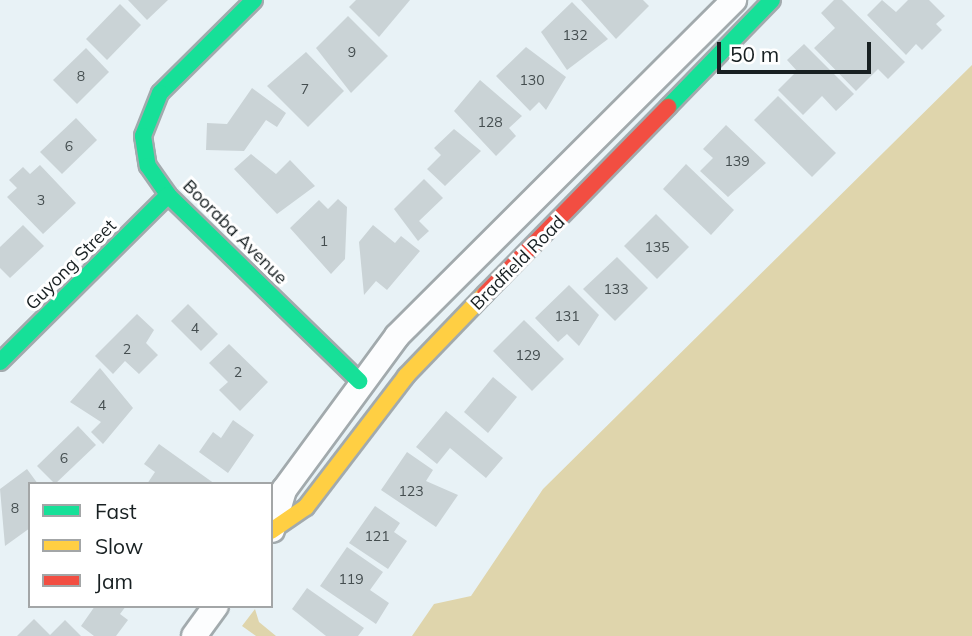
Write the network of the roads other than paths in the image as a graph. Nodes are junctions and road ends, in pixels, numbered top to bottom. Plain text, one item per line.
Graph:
1 (254, 0) edge
2 (734, 0) edge
3 (772, 0) edge
4 (168, 195) junction
5 (0, 362) edge
6 (359, 381) junction
7 (273, 527) edge
8 (273, 529) edge
9 (215, 608) edge
10 (194, 636) edge

1 - 4 street, Booraba Avenue
2 - 6 street, Bradfield Road
3 - 8 street, Bradfield Road
4 - 5 street, Guyong Street
4 - 6 street, Booraba Avenue
6 - 7 street, Bradfield Road
9 - 10 street

